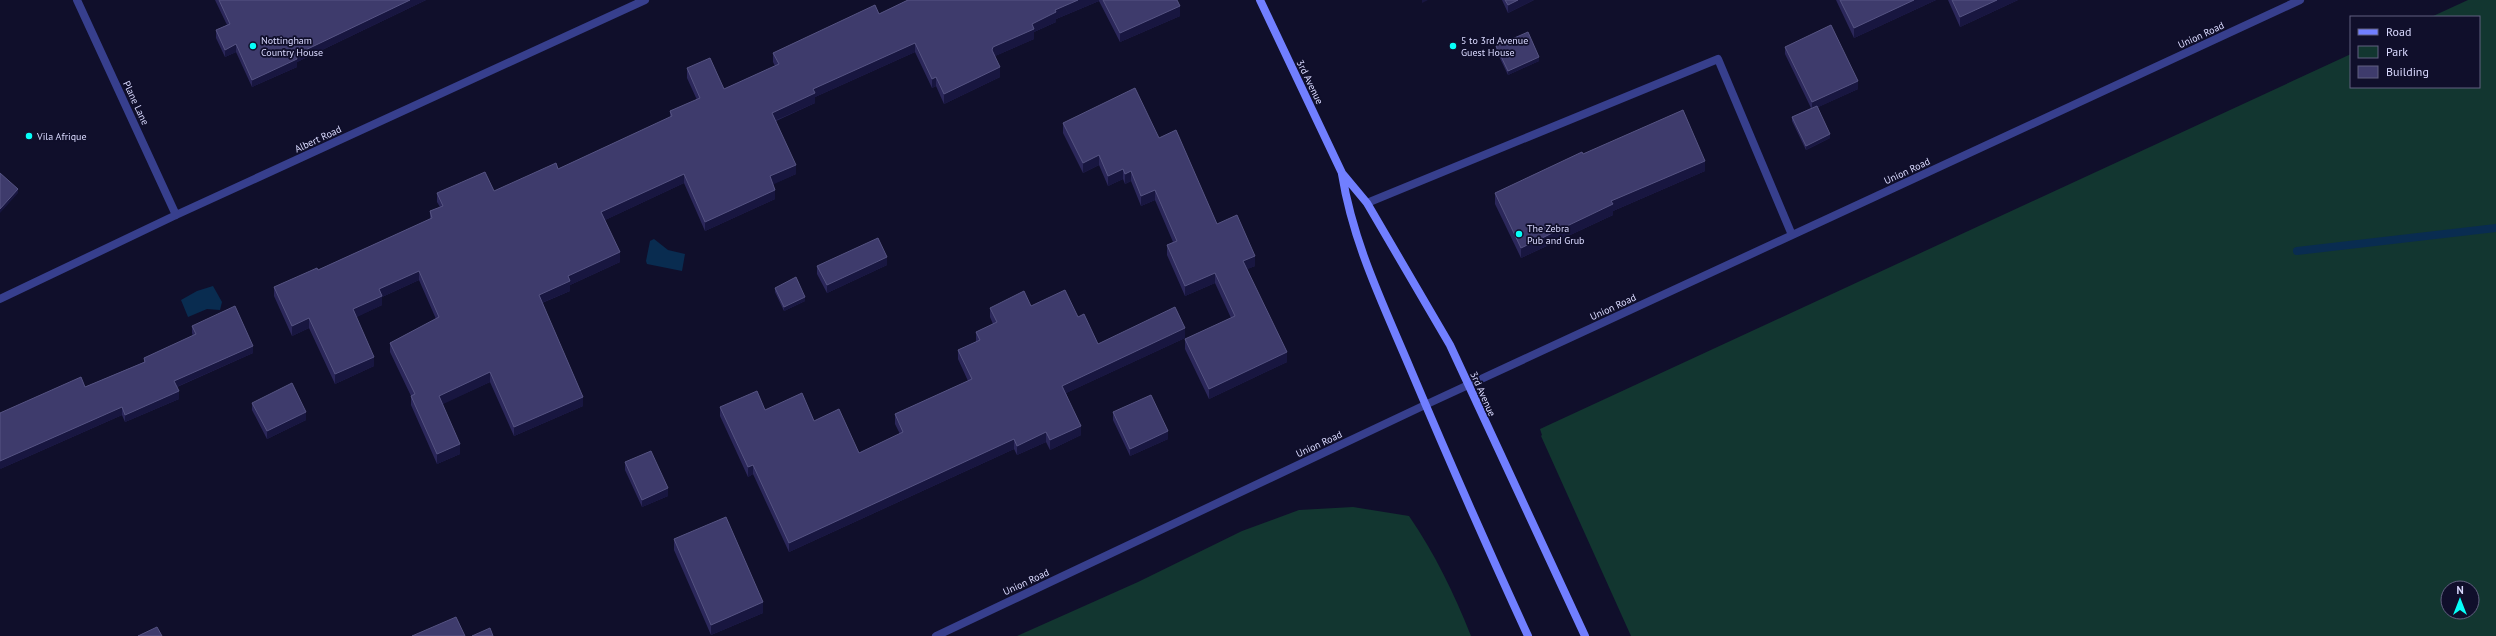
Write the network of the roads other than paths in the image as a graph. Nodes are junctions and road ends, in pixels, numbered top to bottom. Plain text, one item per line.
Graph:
1 (77, 0) edge
2 (645, 0) edge
3 (1260, 0) edge
4 (2300, 0) edge
5 (1342, 173) junction
6 (1367, 203) junction
7 (176, 215) junction
8 (1792, 235) junction
9 (0, 299) edge
10 (1469, 385) junction
11 (1425, 405) junction
12 (936, 636) edge
13 (1528, 636) edge
14 (1585, 636) edge

1 - 7 street, Plane Lane
2 - 7 street, Albert Road
3 - 5 street, 3rd Avenue
4 - 8 street, Union Road
5 - 6 street, 3rd Avenue
5 - 11 street, 3rd Avenue
6 - 8 street
6 - 10 street, 3rd Avenue
7 - 9 street, Albert Road
8 - 10 street, Union Road
10 - 11 street, Union Road
10 - 14 street, 3rd Avenue
11 - 12 street, Union Road
11 - 13 street, 3rd Avenue

